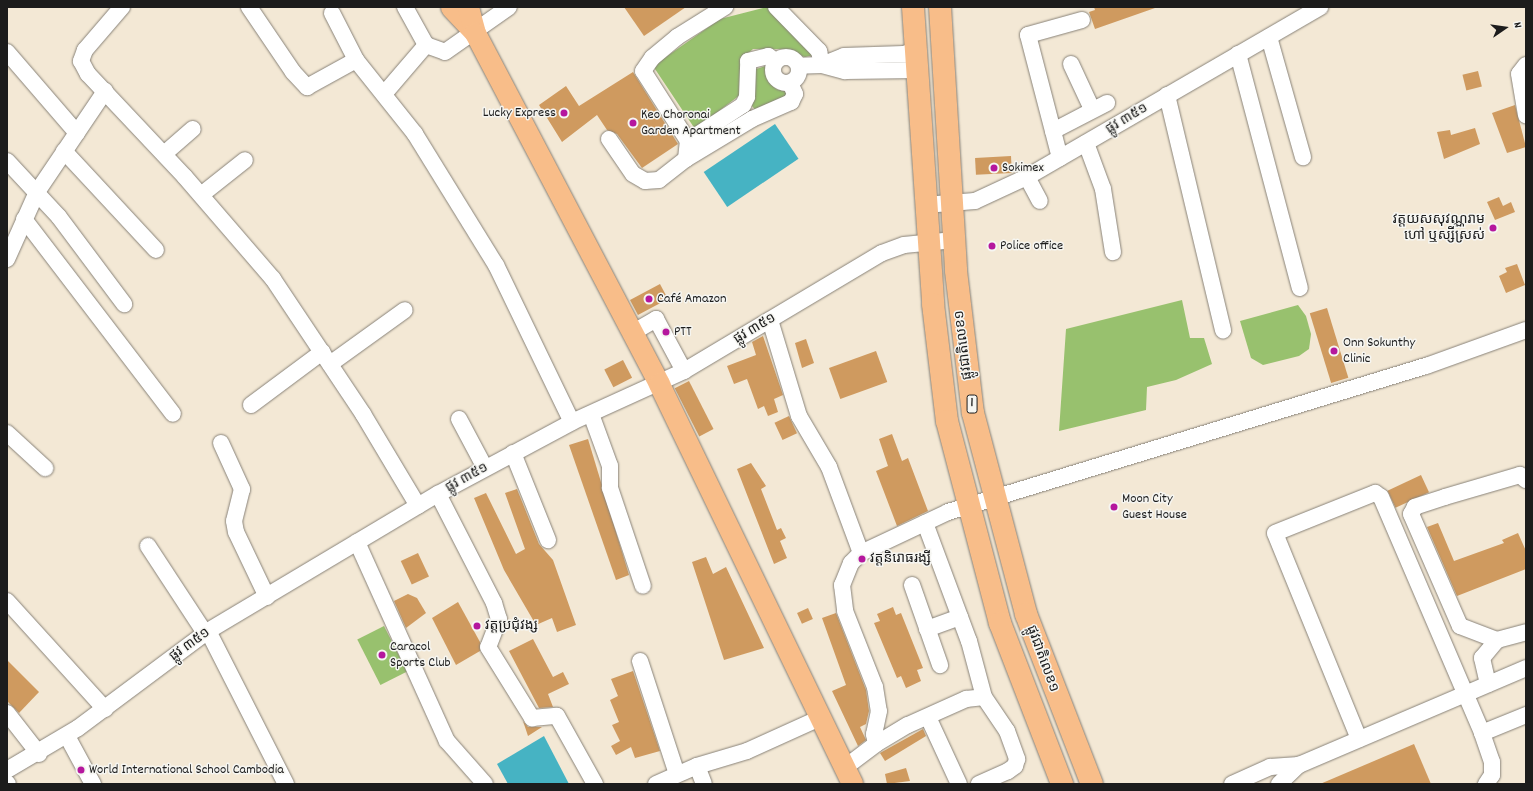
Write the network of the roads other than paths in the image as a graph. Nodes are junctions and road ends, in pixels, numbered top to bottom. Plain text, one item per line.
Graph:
1 (248, 7) edge
2 (405, 7) edge
3 (451, 7) edge
4 (468, 7) edge
5 (509, 7) edge
6 (725, 7) edge
7 (776, 7) edge
8 (912, 7) edge
9 (940, 7) edge
10 (1320, 7) edge
11 (114, 10) edge
12 (332, 13) dead end
13 (1082, 20) dead end
14 (474, 33) junction
15 (1269, 37) junction
16 (426, 46) junction
17 (7, 52) edge
18 (1238, 54) junction
19 (356, 60) junction
20 (916, 60) junction
21 (776, 62) junction
22 (1071, 64) dead end
23 (822, 65) junction
24 (1526, 65) edge
25 (799, 66) junction
26 (790, 83) junction
27 (105, 91) junction
28 (384, 94) junction
29 (1167, 95) junction
30 (1107, 103) dead end
31 (743, 105) junction
32 (1092, 109) junction
33 (1526, 115) edge
34 (752, 119) junction
35 (193, 129) dead end
36 (1053, 131) junction
37 (77, 133) junction
38 (609, 138) dead end
39 (688, 141) junction
40 (1086, 143) junction
41 (64, 151) junction
42 (164, 154) junction
43 (1303, 157) dead end
44 (1060, 158) junction
45 (686, 159) junction
46 (245, 160) dead end
47 (7, 161) edge
48 (1027, 177) junction
49 (37, 192) junction
50 (201, 195) junction
51 (1040, 201) dead end
52 (952, 203) junction
53 (926, 204) junction
54 (24, 219) junction
55 (954, 240) junction
56 (928, 242) junction
57 (156, 250) dead end
58 (1113, 252) dead end
59 (7, 259) edge
60 (1300, 288) dead end
61 (124, 304) dead end
62 (405, 310) dead end
63 (770, 320) junction
64 (1223, 330) dead end
65 (1526, 330) edge
66 (632, 332) junction
67 (326, 358) junction
68 (684, 371) junction
69 (659, 384) junction
70 (251, 405) dead end
71 (173, 414) dead end
72 (591, 414) junction
73 (459, 419) dead end
74 (572, 422) junction
75 (7, 433) edge
76 (221, 443) dead end
77 (513, 453) junction
78 (45, 468) dead end
79 (485, 468) junction
80 (1526, 480) edge
81 (438, 494) junction
82 (993, 498) junction
83 (418, 506) junction
84 (967, 506) junction
85 (925, 522) junction
86 (548, 540) dead end
87 (357, 542) junction
88 (148, 546) dead end
89 (861, 553) junction
90 (912, 584) dead end
91 (643, 586) dead end
92 (267, 598) junction
93 (7, 601) edge
94 (960, 617) junction
95 (927, 629) junction
96 (206, 632) junction
97 (1526, 632) edge
98 (1497, 640) junction
99 (640, 661) dead end
100 (940, 665) dead end
101 (1526, 668) edge
102 (1488, 684) junction
103 (1052, 687) junction
104 (1465, 694) junction
105 (984, 697) junction
106 (1027, 698) junction
107 (105, 709) junction
108 (7, 713) edge
109 (1526, 715) edge
110 (928, 717) junction
111 (820, 718) junction
112 (7, 726) edge
113 (1482, 733) junction
114 (67, 736) junction
115 (1359, 739) junction
116 (876, 744) junction
117 (35, 756) junction
118 (1299, 765) junction
119 (697, 766) junction
120 (7, 770) edge
121 (677, 774) junction
122 (848, 776) edge
123 (93, 784) edge
124 (286, 784) edge
125 (485, 784) edge
126 (595, 784) edge
127 (656, 784) edge
128 (704, 784) edge
129 (959, 784) edge
130 (979, 784) edge
131 (1062, 784) edge
132 (1092, 784) edge
133 (1232, 784) edge
134 (1278, 784) edge
135 (1486, 784) edge

1 - 19 street
2 - 16 street
3 - 14 main road
4 - 14 main road
5 - 14 street
6 - 39 street
7 - 23 street
8 - 20 highway, ផ្លូវជាតិលេខ១ / 1
9 - 52 highway, ផ្លូវជាតិលេខ១ / 1
10 - 15 street, ផ្លូវ ៣៥១
11 - 27 street
12 - 19 street
13 - 36 street
14 - 16 street
14 - 66 main road
15 - 18 street, ផ្លូវ ៣៥១
15 - 43 street
16 - 28 street
17 - 37 street
18 - 29 street, ផ្លូវ ៣៥១
18 - 60 street
19 - 28 street
20 - 23 street
20 - 53 highway, ផ្លូវជាតិលេខ១ / 1
21 - 25 street
21 - 26 street
21 - 31 street
22 - 32 street
23 - 25 street
24 - 33 street
25 - 26 street
26 - 34 street
27 - 37 street
27 - 42 street
28 - 74 street
29 - 40 street, ផ្លូវ ៣៥១
29 - 64 street
30 - 32 street
31 - 34 street
31 - 39 street
32 - 36 street
34 - 45 street
35 - 42 street
36 - 44 street
37 - 41 street
38 - 45 street
39 - 45 street
40 - 44 street, ផ្លូវ ៣៥១
40 - 58 street
41 - 49 street
41 - 57 street
42 - 50 street
44 - 48 street, ផ្លូវ ៣៥១
46 - 50 street
47 - 49 street
48 - 51 street
48 - 52 street, ផ្លូវ ៣៥១
49 - 54 street
49 - 61 street
50 - 67 street
52 - 53 street, ផ្លូវ ៣៥១
52 - 55 highway, ផ្លូវជាតិលេខ១ / 1
53 - 56 highway, ផ្លូវជាតិលេខ១ / 1
54 - 59 street
54 - 71 street
55 - 56 street, ផ្លូវ ៣៥១
55 - 82 highway, ផ្លូវជាតិលេខ១ / 1
56 - 63 street, ផ្លូវ ៣៥១
56 - 84 highway, ផ្លូវជាតិលេខ១ / 1
62 - 67 street
63 - 68 street, ផ្លូវ ៣៥១
63 - 89 street
65 - 82 street
66 - 68 street
66 - 69 main road
67 - 70 street
67 - 83 street
68 - 69 street, ផ្លូវ ៣៥១
69 - 72 street, ផ្លូវ ៣៥១
69 - 111 main road
72 - 74 street, ផ្លូវ ៣៥១
72 - 91 street
73 - 79 street
74 - 77 street, ផ្លូវ ៣៥១
75 - 78 street
76 - 92 street
77 - 79 street, ផ្លូវ ៣៥១
77 - 86 street
79 - 81 street, ផ្លូវ ៣៥១
80 - 98 street
81 - 83 street, ផ្លូវ ៣៥១
81 - 126 street
82 - 84 street
82 - 103 highway, ផ្លូវជាតិលេខ១ / 1
83 - 87 street, ផ្លូវ ៣៥១
84 - 85 street
84 - 106 highway, ផ្លូវជាតិលេខ១ / 1
85 - 89 street
85 - 94 street
87 - 92 street, ផ្លូវ ៣៥១
87 - 125 street
88 - 96 street
89 - 116 street
90 - 95 street
92 - 96 street, ផ្លូវ ៣៥១
93 - 107 street
94 - 95 street
94 - 105 street
95 - 100 street
96 - 107 street, ផ្លូវ ៣៥១
96 - 124 street
97 - 98 street
98 - 102 street
99 - 121 street
101 - 102 street
102 - 104 street
103 - 106 highway
103 - 132 highway, ផ្លូវជាតិលេខ១ / 1
104 - 113 street
104 - 115 street
104 - 115 street
105 - 110 street
105 - 130 street
106 - 131 highway, ផ្លូវជាតិលេខ១ / 1
107 - 114 street, ផ្លូវ ៣៥១
108 - 117 street
109 - 113 street
110 - 116 street
110 - 129 street
111 - 119 street
111 - 122 main road
112 - 117 street
113 - 135 street
114 - 117 street, ផ្លូវ ៣៥១
114 - 123 street
115 - 118 street
116 - 122 street
117 - 120 street, ផ្លូវ ៣៥១
118 - 133 street
118 - 134 street
119 - 121 street
119 - 128 street
121 - 127 street

